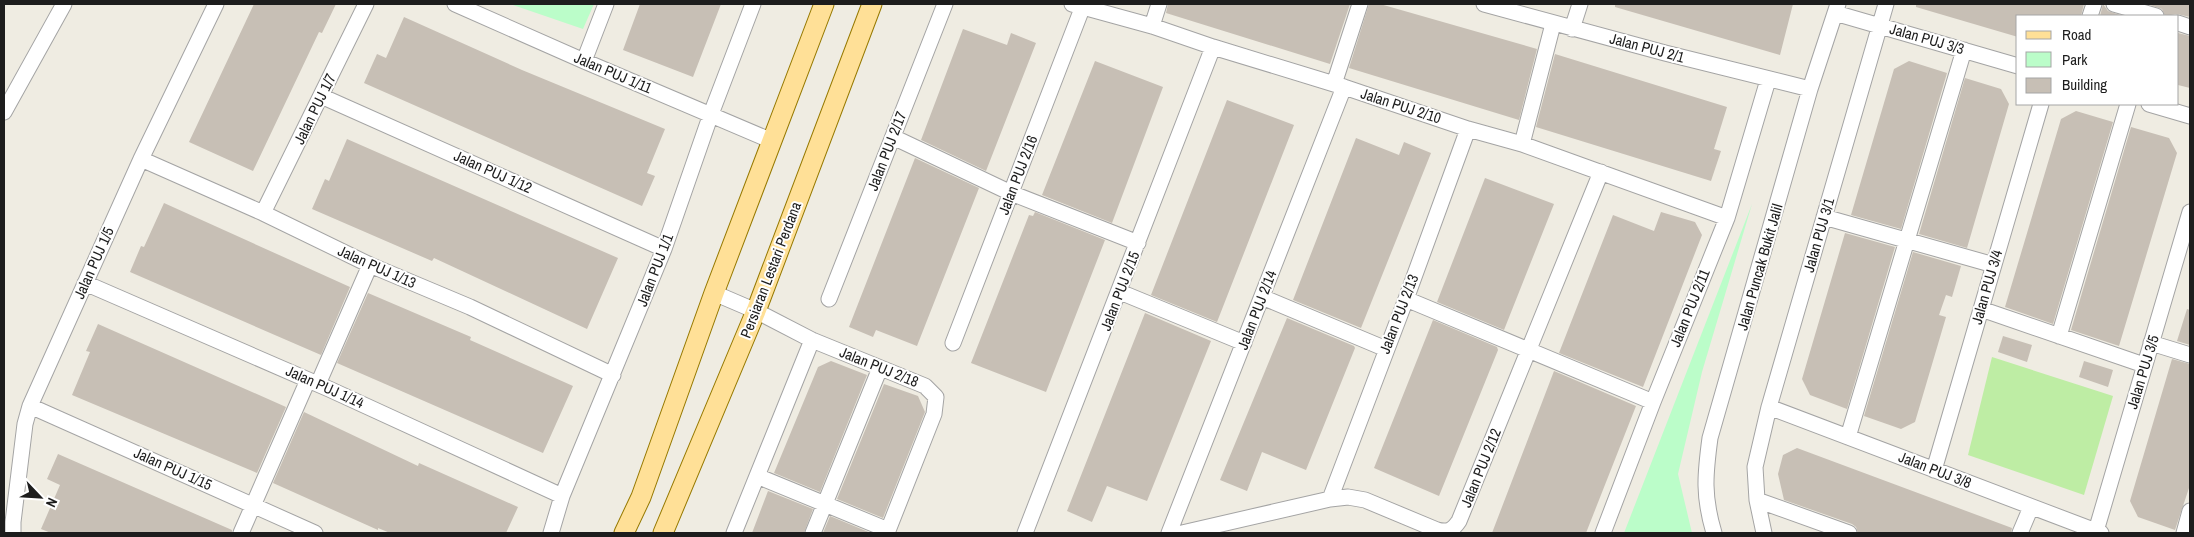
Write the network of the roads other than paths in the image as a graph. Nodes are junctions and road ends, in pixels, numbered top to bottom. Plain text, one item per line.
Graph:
1 (64, 4) edge
2 (216, 4) edge
3 (366, 4) edge
4 (455, 4) edge
5 (606, 4) edge
6 (753, 4) edge
7 (824, 4) edge
8 (872, 4) edge
9 (945, 4) edge
10 (1159, 4) edge
11 (1360, 4) edge
12 (1484, 4) edge
13 (1580, 4) edge
14 (1886, 4) edge
15 (2114, 4) edge
16 (1078, 5) edge
17 (1837, 8) edge
18 (2152, 15) edge
19 (1553, 24) junction
20 (1152, 26) junction
21 (1879, 26) junction
22 (1572, 29) junction
23 (1213, 47) junction
24 (1964, 50) junction
25 (584, 61) junction
26 (2016, 65) edge
27 (1768, 80) junction
28 (1339, 86) junction
29 (1810, 89) junction
30 (321, 96) junction
31 (2041, 105) edge
32 (2128, 105) edge
33 (2152, 105) edge
34 (4, 112) edge
35 (711, 114) junction
36 (2190, 116) edge
37 (1468, 129) junction
38 (893, 137) junction
39 (772, 141) junction
40 (1522, 144) junction
41 (141, 159) junction
42 (1601, 172) junction
43 (1011, 193) junction
44 (2190, 212) edge
45 (263, 214) junction
46 (1824, 217) junction
47 (1727, 218) junction
48 (1907, 240) junction
49 (1138, 243) junction
50 (664, 249) junction
51 (370, 264) junction
52 (1994, 265) junction
53 (85, 284) junction
54 (1120, 292) junction
55 (714, 293) junction
56 (1262, 297) junction
57 (830, 299) dead end
58 (1406, 299) junction
59 (1981, 310) junction
60 (756, 311) junction
61 (2059, 336) junction
62 (812, 340) junction
63 (953, 343) dead end
64 (1244, 343) junction
65 (2151, 343) junction
66 (1386, 349) junction
67 (1529, 351) junction
68 (2190, 355) edge
69 (2144, 365) junction
70 (880, 368) junction
71 (613, 375) junction
72 (313, 382) junction
73 (1653, 402) junction
74 (30, 406) junction
75 (1769, 407) junction
76 (1848, 437) junction
77 (1934, 470) junction
78 (757, 476) junction
79 (562, 496) junction
80 (1330, 499) junction
81 (1757, 500) junction
82 (825, 504) junction
83 (253, 505) junction
84 (2031, 506) junction
85 (2190, 511) edge
86 (888, 532) edge
87 (2098, 532) edge
88 (13, 533) edge
89 (240, 533) edge
90 (315, 533) edge
91 (551, 533) edge
92 (624, 533) edge
93 (663, 533) edge
94 (734, 533) edge
95 (813, 533) edge
96 (1024, 533) edge
97 (1169, 533) edge
98 (1182, 533) edge
99 (1603, 533) edge
100 (1714, 533) edge
101 (1764, 533) edge
102 (1849, 533) edge
103 (2020, 533) edge
104 (2184, 533) edge

1 - 34 street
2 - 41 street, Jalan PUJ 1/5
3 - 30 street, Jalan PUJ 1/7
4 - 25 street, Jalan PUJ 1/11
5 - 25 street
6 - 35 street, Jalan PUJ 1/1
7 - 39 main road
8 - 60 main road, Persiaran Lestari Perdana
9 - 38 street, Jalan PUJ 2/17
10 - 20 street
11 - 28 street, Jalan PUJ 2/14
12 - 19 street, Jalan PUJ 2/1
13 - 22 street
14 - 21 street, Jalan PUJ 3/1
15 - 18 street
16 - 20 street, Jalan PUJ 2/10
16 - 43 street, Jalan PUJ 2/16
17 - 21 street, Jalan PUJ 3/3
17 - 29 street, Jalan Puncak Bukit Jalil
19 - 22 street, Jalan PUJ 2/1
19 - 40 street
20 - 23 street, Jalan PUJ 2/10
21 - 24 street, Jalan PUJ 3/3
21 - 46 street, Jalan PUJ 3/1
22 - 27 street, Jalan PUJ 2/1
23 - 28 street, Jalan PUJ 2/10
23 - 49 street, Jalan PUJ 2/15
24 - 26 street, Jalan PUJ 3/3
24 - 48 street
25 - 35 street, Jalan PUJ 1/11
27 - 29 street, Jalan PUJ 2/1
27 - 47 street, Jalan PUJ 2/11
28 - 37 street, Jalan PUJ 2/10
28 - 56 street, Jalan PUJ 2/14
29 - 100 street, Jalan Puncak Bukit Jalil
30 - 45 street, Jalan PUJ 1/7
30 - 50 street, Jalan PUJ 1/12
31 - 52 street, Jalan PUJ 3/4
32 - 61 street
33 - 36 street
35 - 39 street, Jalan PUJ 1/11
35 - 50 street, Jalan PUJ 1/1
37 - 40 street, Jalan PUJ 2/10
37 - 58 street, Jalan PUJ 2/13
38 - 43 street
38 - 57 street, Jalan PUJ 2/17
39 - 55 main road
40 - 42 street, Jalan PUJ 2/10
41 - 45 street, Jalan PUJ 1/13
41 - 53 street, Jalan PUJ 1/5
42 - 47 street, Jalan PUJ 2/10
42 - 67 street, Jalan PUJ 2/12
43 - 49 street
43 - 63 street, Jalan PUJ 2/16
44 - 65 street, Jalan PUJ 3/5
45 - 51 street, Jalan PUJ 1/13
46 - 48 street
46 - 75 street, Jalan PUJ 3/1
47 - 73 street, Jalan PUJ 2/11
48 - 52 street
48 - 76 street
49 - 54 street, Jalan PUJ 2/15
50 - 71 street, Jalan PUJ 1/1
51 - 71 street, Jalan PUJ 1/13
51 - 72 street
52 - 59 street, Jalan PUJ 3/4
53 - 72 street, Jalan PUJ 1/14
53 - 74 street, Jalan PUJ 1/5
54 - 64 street
54 - 96 street, Jalan PUJ 2/15
55 - 60 street, Jalan PUJ 2/18
55 - 92 main road
56 - 64 street, Jalan PUJ 2/14
56 - 66 street
58 - 66 street, Jalan PUJ 2/13
58 - 67 street
59 - 61 street
59 - 77 street, Jalan PUJ 3/4
60 - 62 street, Jalan PUJ 2/18
60 - 93 main road, Persiaran Lestari Perdana
61 - 69 street
62 - 70 street, Jalan PUJ 2/18
62 - 78 street
64 - 97 street, Jalan PUJ 2/14
65 - 68 street
65 - 69 street, Jalan PUJ 3/5
66 - 80 street, Jalan PUJ 2/13
67 - 73 street
67 - 80 street, Jalan PUJ 2/12
69 - 87 street, Jalan PUJ 3/5
70 - 82 street
70 - 86 street, Jalan PUJ 2/18
71 - 79 street, Jalan PUJ 1/1
72 - 79 street, Jalan PUJ 1/14
72 - 83 street
73 - 99 street, Jalan PUJ 2/11
74 - 83 street, Jalan PUJ 1/15
74 - 88 street, Jalan PUJ 1/5
75 - 76 street, Jalan PUJ 3/8
75 - 81 street, Jalan PUJ 3/1
76 - 77 street, Jalan PUJ 3/8
77 - 84 street, Jalan PUJ 3/8
78 - 82 street
78 - 94 street
79 - 91 street, Jalan PUJ 1/1
80 - 98 street, Jalan PUJ 2/12
81 - 101 street, Jalan PUJ 3/1
81 - 102 street
82 - 86 street
82 - 95 street
83 - 89 street
83 - 90 street, Jalan PUJ 1/15
84 - 87 street, Jalan PUJ 3/8
84 - 103 street
85 - 104 street

